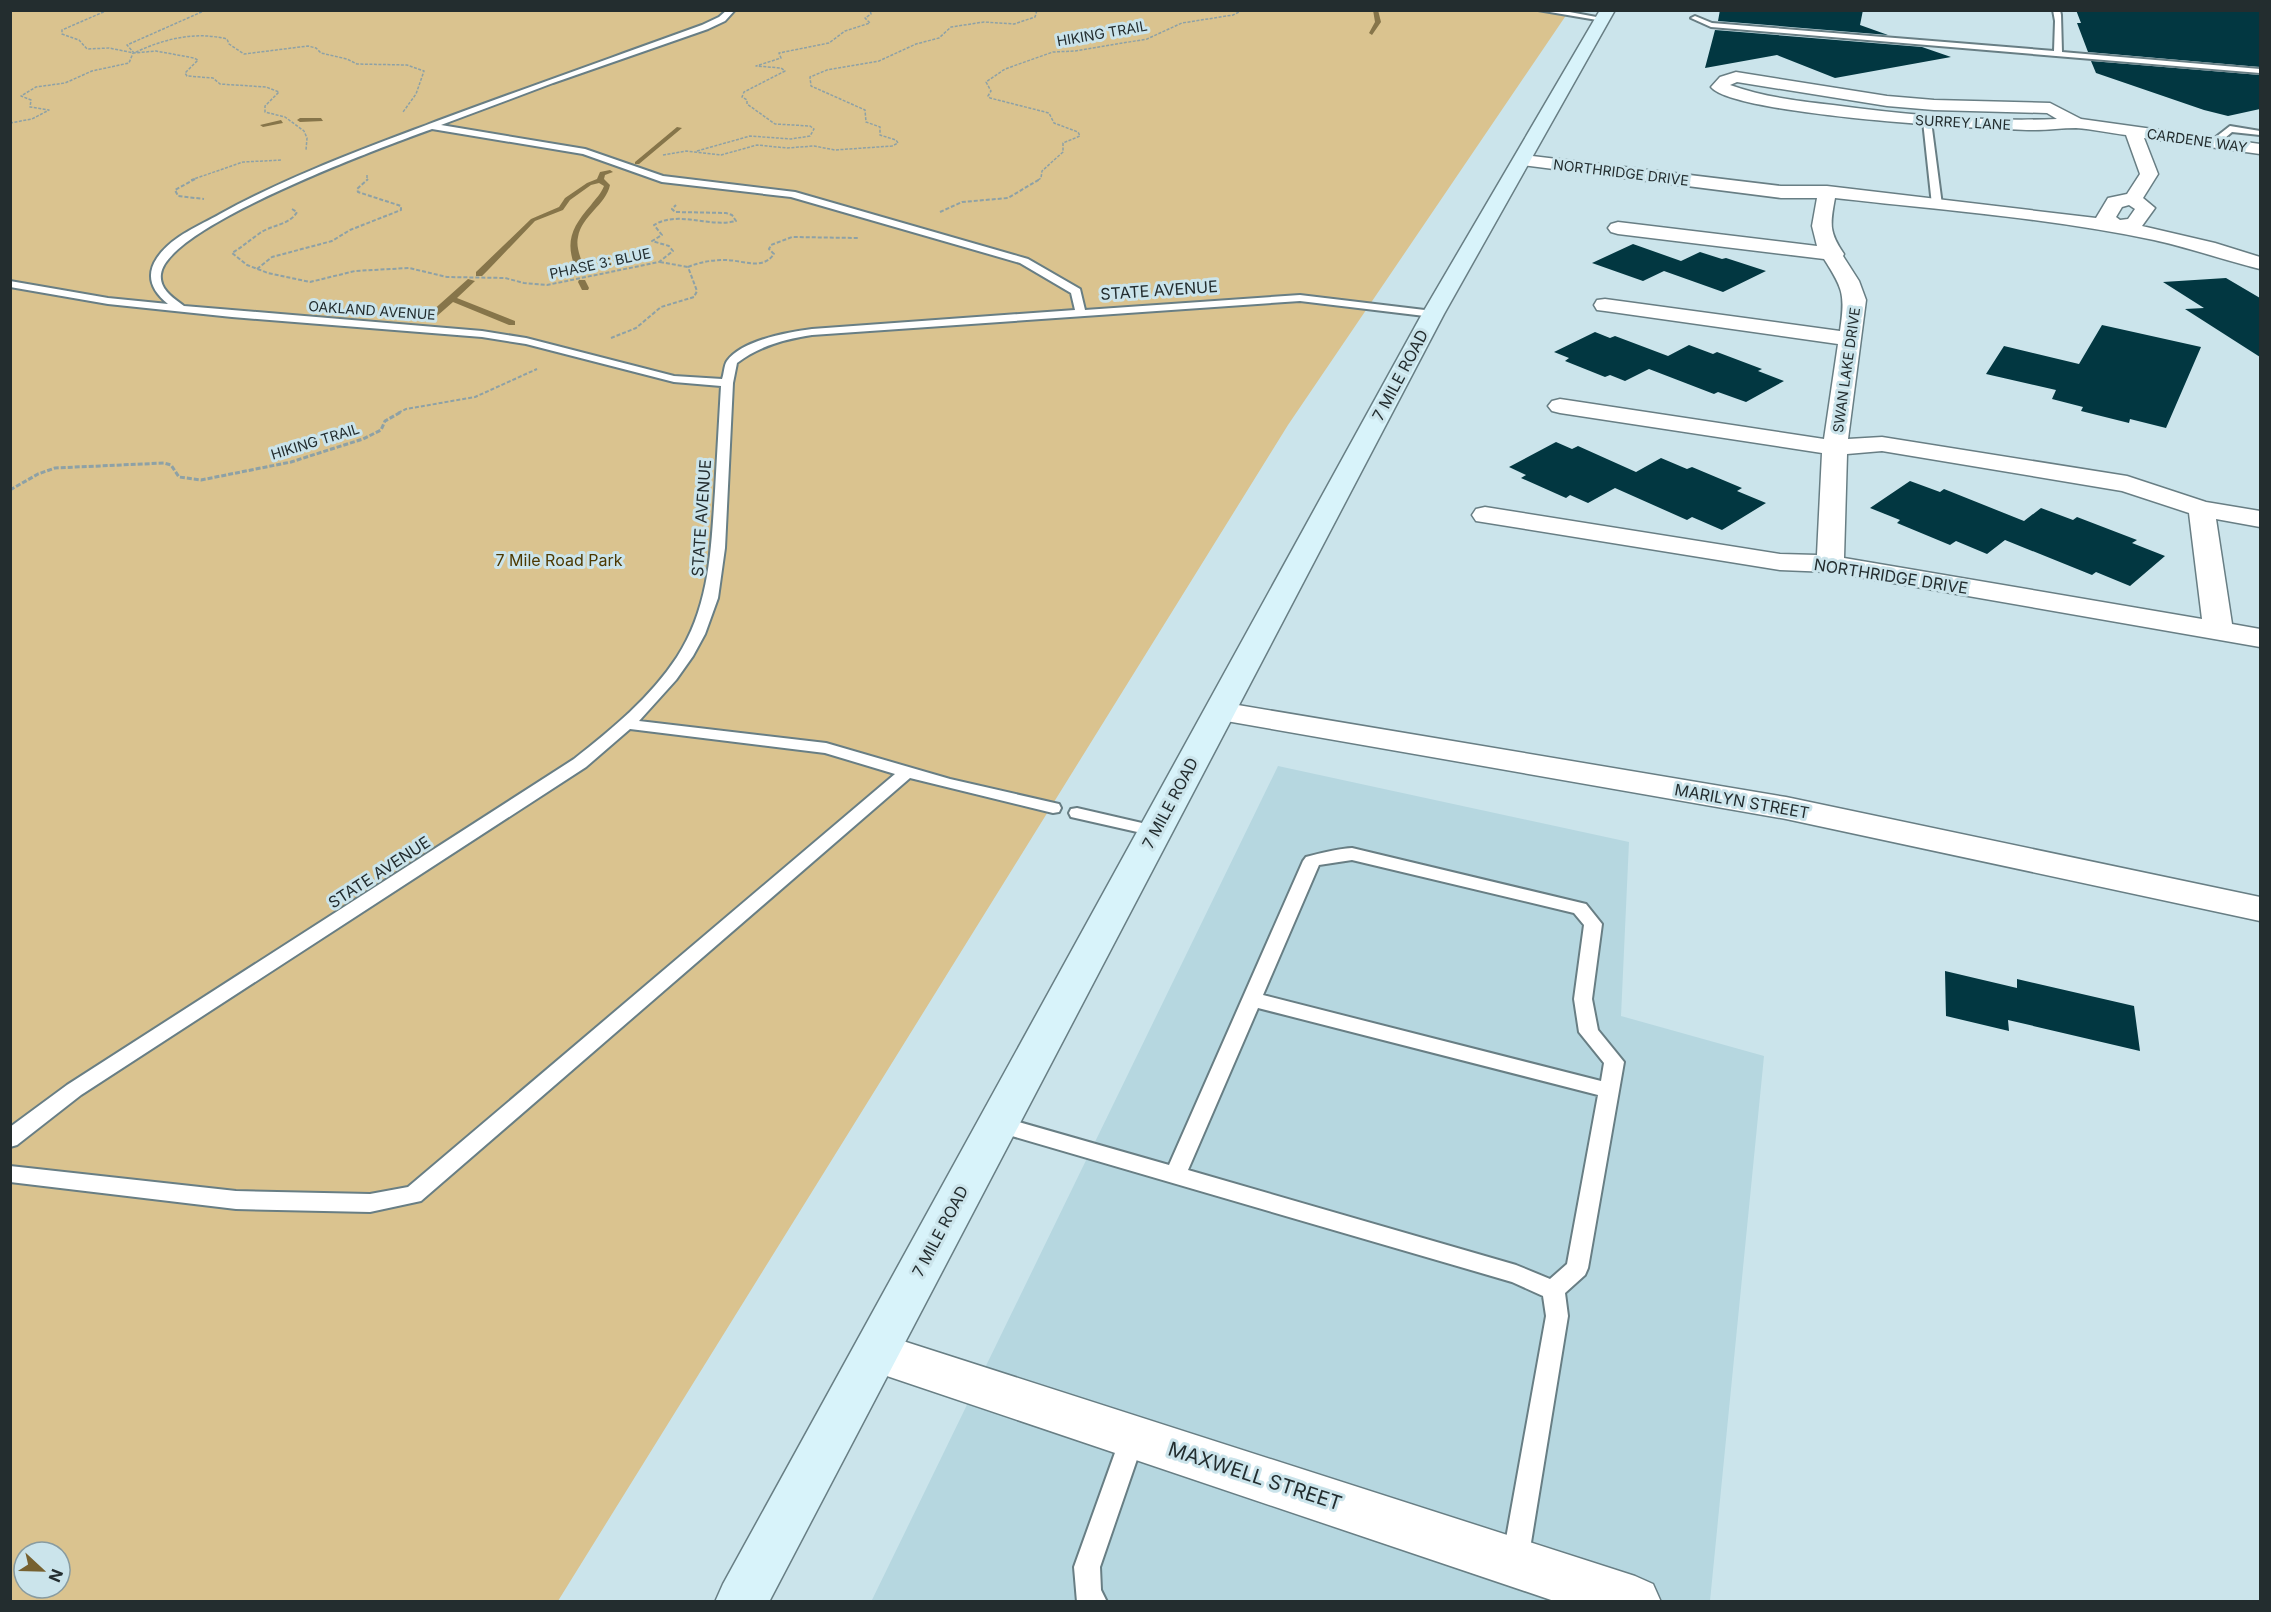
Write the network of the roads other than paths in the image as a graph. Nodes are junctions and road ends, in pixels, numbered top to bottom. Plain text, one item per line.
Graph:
1 (732, 10) edge
2 (1541, 10) edge
3 (2056, 10) edge
4 (1606, 15) edge
5 (1695, 18) dead end
6 (2058, 54) junction
7 (2260, 72) edge
8 (1927, 121) junction
9 (2077, 123) junction
10 (432, 126) junction
11 (2133, 130) junction
12 (2260, 133) edge
13 (2216, 142) junction
14 (2260, 149) edge
15 (1525, 156) junction
16 (1827, 192) junction
17 (1937, 205) junction
18 (2117, 226) junction
19 (1618, 228) dead end
20 (1834, 254) junction
21 (2260, 263) edge
22 (10, 284) edge
23 (1605, 305) dead end
24 (181, 309) junction
25 (1081, 314) junction
26 (1433, 314) junction
27 (1851, 339) junction
28 (727, 383) junction
29 (1560, 406) dead end
30 (1834, 448) junction
31 (2201, 508) junction
32 (1485, 515) dead end
33 (2260, 519) edge
34 (1830, 564) junction
35 (2218, 630) junction
36 (2260, 638) edge
37 (1220, 711) junction
38 (628, 724) junction
39 (907, 772) junction
40 (1053, 808) dead end
41 (1077, 813) dead end
42 (1155, 831) junction
43 (2260, 909) edge
44 (1251, 999) junction
45 (1608, 1090) junction
46 (998, 1124) junction
47 (10, 1139) edge
48 (10, 1173) edge
49 (1175, 1176) junction
50 (1553, 1290) junction
51 (875, 1352) junction
52 (1133, 1435) junction
53 (1515, 1562) junction
54 (741, 1602) edge
55 (1094, 1602) edge
56 (1635, 1602) edge

1 - 10 lane
2 - 4 lane
3 - 6 lane
4 - 15 street, 7 MILE ROAD
5 - 6 lane
6 - 7 lane
8 - 9 street, SURREY LANE
8 - 9 street, SURREY LANE
8 - 17 lane
9 - 11 street, SURREY LANE
10 - 24 lane
10 - 25 lane
11 - 13 street, CARDENE WAY
11 - 18 street
12 - 13 lane
13 - 14 street, CARDENE WAY
15 - 16 street, NORTHRIDGE DRIVE
15 - 26 street, 7 MILE ROAD
16 - 17 street, NORTHRIDGE DRIVE
16 - 20 street, SWAN LAKE DRIVE
17 - 18 street, NORTHRIDGE DRIVE
18 - 21 street, NORTHRIDGE DRIVE
19 - 20 street
20 - 27 street, SWAN LAKE DRIVE
22 - 24 lane, OAKLAND AVENUE
23 - 27 street
24 - 28 lane, OAKLAND AVENUE
25 - 26 lane, STATE AVENUE
25 - 28 lane, STATE AVENUE
26 - 37 street, 7 MILE ROAD
27 - 30 street, SWAN LAKE DRIVE
28 - 38 lane, STATE AVENUE
29 - 30 street
30 - 31 street
30 - 34 street, SWAN LAKE DRIVE
31 - 33 street
31 - 35 street
32 - 34 street, NORTHRIDGE DRIVE
34 - 35 street, NORTHRIDGE DRIVE
35 - 36 street, NORTHRIDGE DRIVE
37 - 42 street, 7 MILE ROAD
37 - 43 street, MARILYN STREET
38 - 39 lane
38 - 47 lane, STATE AVENUE
39 - 40 lane
39 - 48 lane
41 - 42 lane
42 - 46 street, 7 MILE ROAD
44 - 45 lane
44 - 45 lane
44 - 49 lane
45 - 50 lane
46 - 49 lane
46 - 51 street, 7 MILE ROAD
49 - 50 lane
50 - 53 lane
51 - 52 street, MAXWELL STREET
51 - 54 street, 7 MILE ROAD
52 - 53 street, MAXWELL STREET
52 - 55 lane
53 - 56 street, MAXWELL STREET

